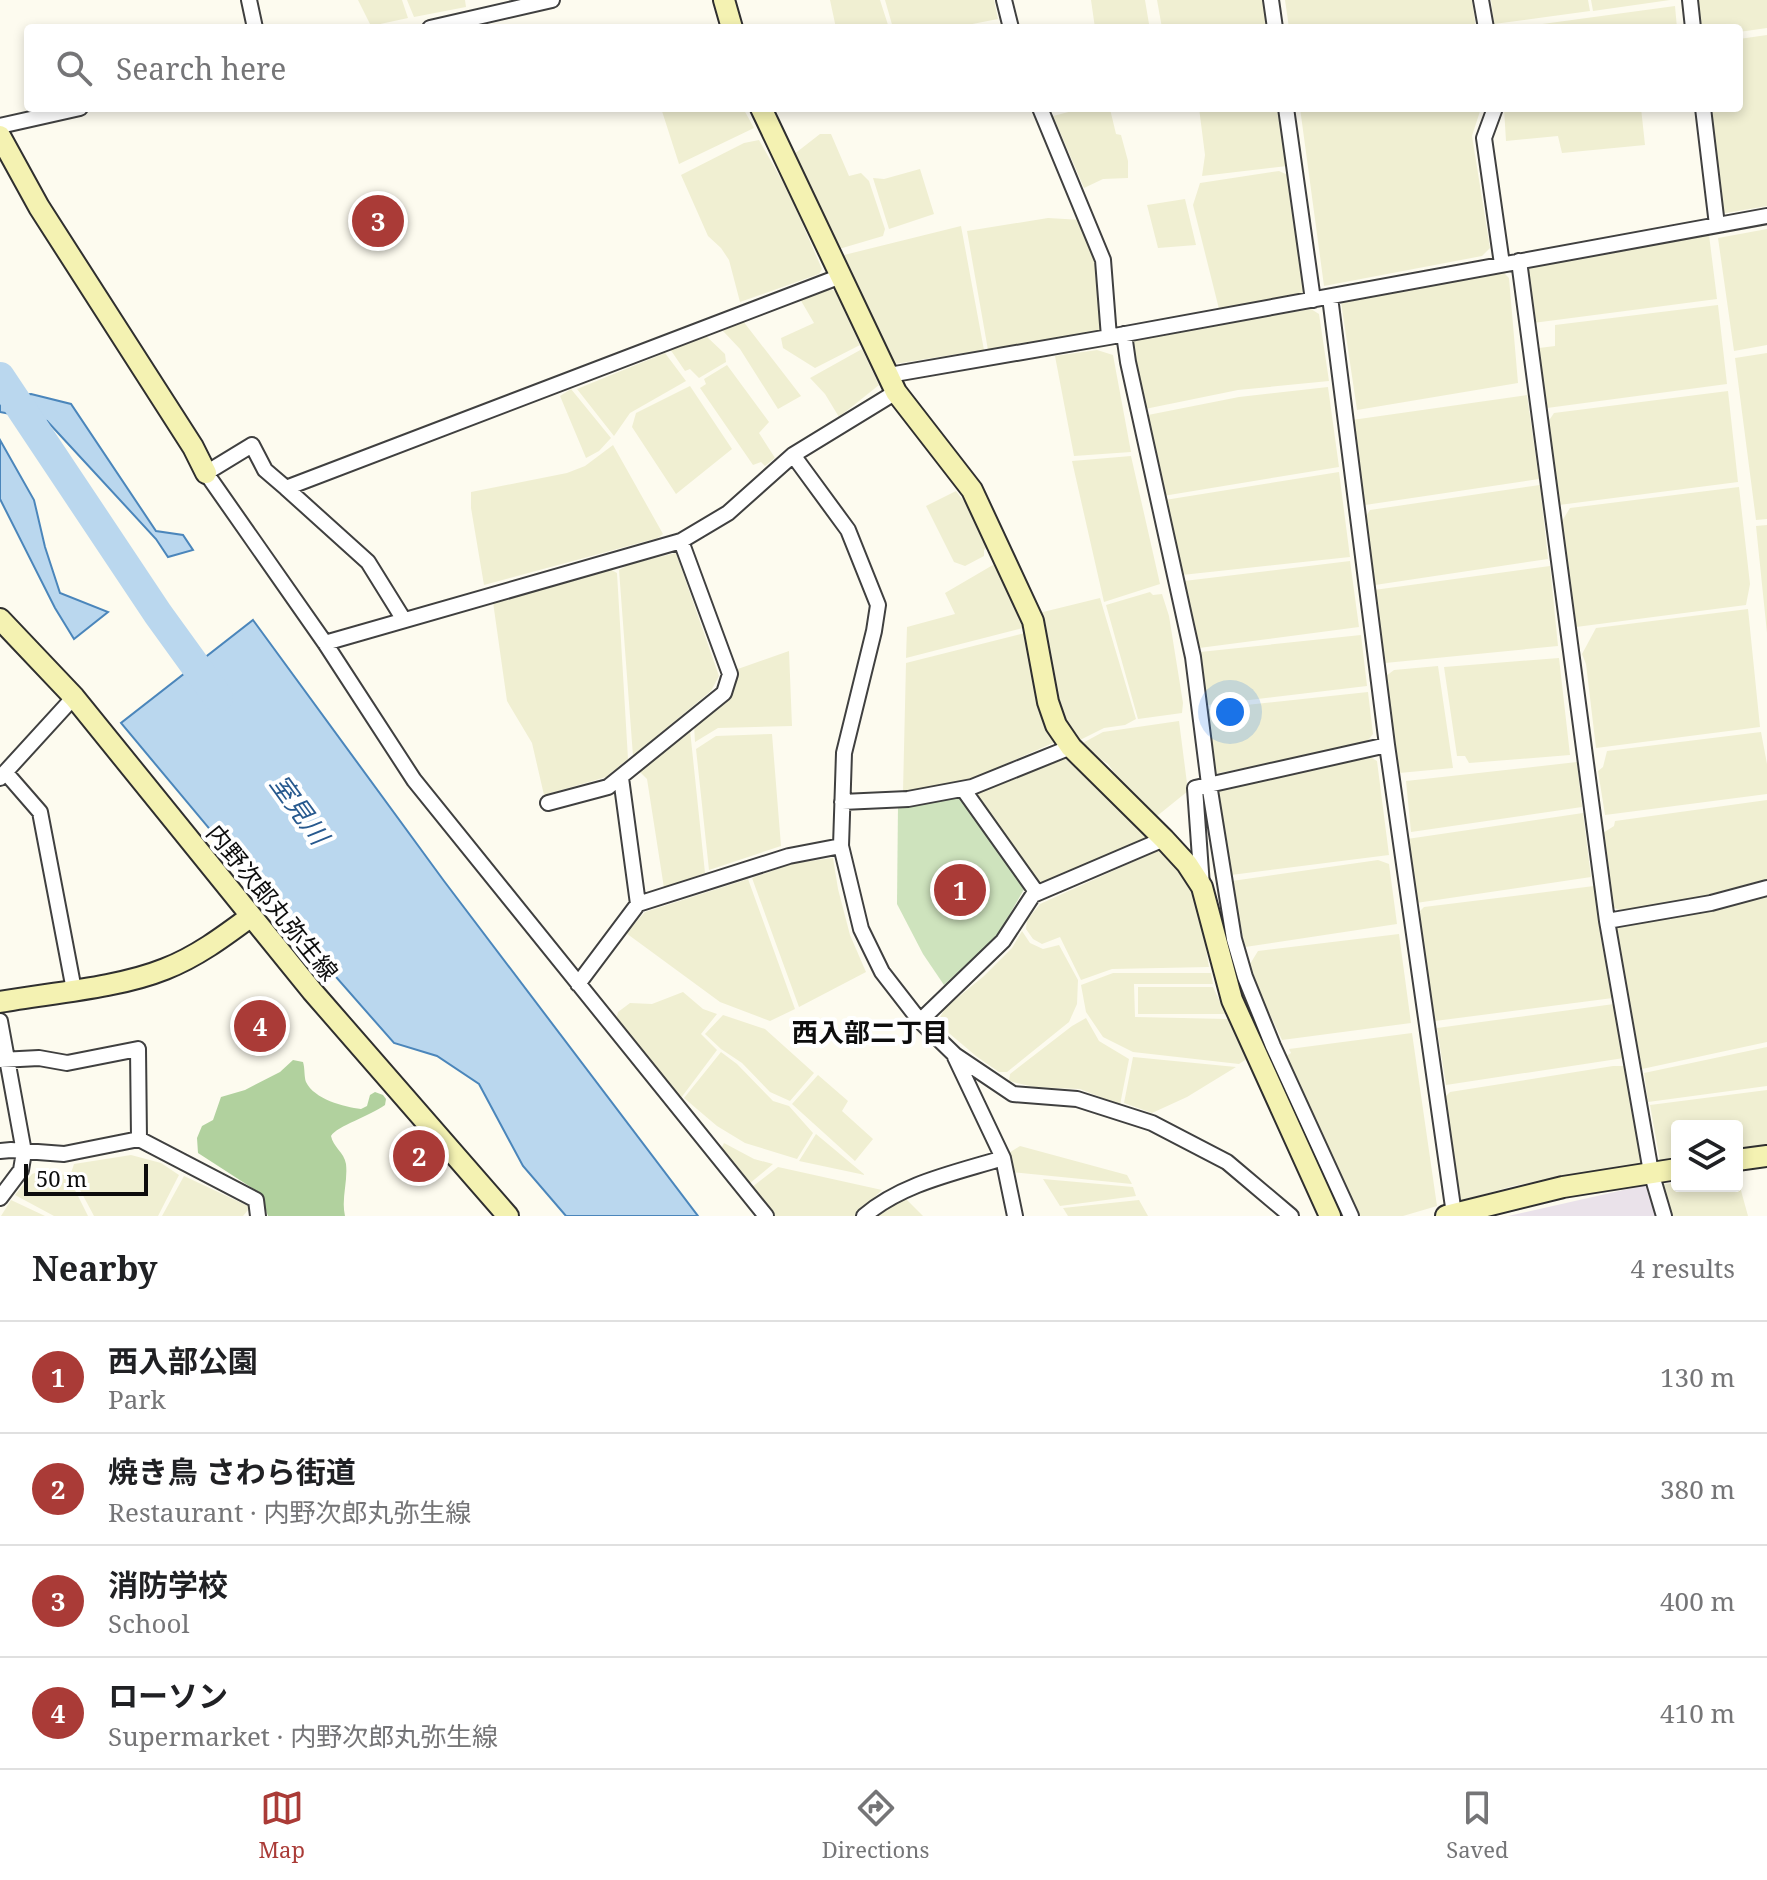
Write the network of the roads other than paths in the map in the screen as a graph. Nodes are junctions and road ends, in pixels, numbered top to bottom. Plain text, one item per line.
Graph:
1 (249, 0) edge
2 (552, 0) edge
3 (724, 0) edge
4 (1004, 0) edge
5 (1271, 0) edge
6 (1481, 0) edge
7 (1690, 0) edge
8 (254, 24) edge
9 (447, 24) edge
10 (731, 24) edge
11 (1010, 24) edge
12 (1274, 24) edge
13 (1485, 24) edge
14 (1693, 24) edge
15 (62, 112) edge
16 (763, 112) edge
17 (1042, 112) edge
18 (1287, 112) edge
19 (1494, 112) edge
20 (1703, 112) edge
21 (0, 126) edge
22 (0, 136) edge
23 (1767, 216) edge
24 (1717, 225) junction
25 (1519, 261) junction
26 (1502, 264) junction
27 (841, 276) junction
28 (1330, 297) junction
29 (1313, 300) junction
30 (1117, 336) junction
31 (892, 384) junction
32 (793, 455) junction
33 (206, 473) junction
34 (286, 488) junction
35 (681, 541) junction
36 (0, 619) edge
37 (404, 620) junction
38 (325, 643) junction
39 (74, 697) junction
40 (1387, 745) junction
41 (1071, 747) junction
42 (3, 776) edge
43 (621, 778) junction
44 (1209, 784) junction
45 (963, 789) junction
46 (842, 802) junction
47 (548, 803) dead end
48 (1164, 839) junction
49 (841, 846) junction
50 (1202, 887) junction
51 (1767, 888) edge
52 (1037, 893) junction
53 (638, 904) junction
54 (250, 917) junction
55 (1607, 921) junction
56 (578, 984) junction
57 (74, 990) junction
58 (0, 1002) edge
59 (0, 1021) edge
60 (920, 1021) junction
61 (955, 1055) junction
62 (4, 1060) edge
63 (139, 1139) junction
64 (0, 1151) edge
65 (24, 1152) junction
66 (1767, 1156) edge
67 (1003, 1158) junction
68 (1743, 1159) edge
69 (1671, 1170) edge
70 (1651, 1172) junction
71 (0, 1198) edge
72 (1450, 1215) edge
73 (258, 1216) edge
74 (508, 1216) edge
75 (766, 1216) edge
76 (864, 1216) edge
77 (1015, 1216) edge
78 (1291, 1216) edge
79 (1330, 1216) edge
80 (1351, 1216) edge
81 (1664, 1216) edge

1 - 8 street
2 - 9 street
3 - 10 street
4 - 11 street
5 - 12 street
6 - 13 street
7 - 14 street
15 - 21 street
16 - 27 street
17 - 30 street
18 - 29 street
19 - 26 street
20 - 24 street
22 - 33 street
23 - 24 street
24 - 25 street
25 - 26 street
25 - 55 street
26 - 28 street
27 - 31 street
27 - 34 street
28 - 29 street
28 - 40 street
29 - 30 street
30 - 31 street
30 - 44 street
31 - 32 street
31 - 41 street
32 - 35 street
32 - 46 street
33 - 34 street
33 - 38 street
34 - 37 street
35 - 37 street
35 - 43 street
36 - 39 street, 内野次郎丸弥生線
37 - 38 street
38 - 56 street
39 - 42 street
39 - 54 street, 内野次郎丸弥生線
40 - 44 street
40 - 72 street
41 - 45 street
41 - 48 street
42 - 57 street
43 - 47 street
43 - 53 street
44 - 50 street
44 - 80 street
45 - 46 street
45 - 52 street
46 - 49 street
48 - 50 street
48 - 52 street
49 - 53 street
49 - 60 street
50 - 79 street
51 - 55 street
52 - 60 street
53 - 56 street
54 - 57 street
54 - 74 street, 内野次郎丸弥生線
55 - 70 street
56 - 75 street
57 - 58 street
59 - 62 street
60 - 61 street
61 - 67 street
61 - 78 street
62 - 63 street
62 - 65 street
63 - 65 street
63 - 73 street
64 - 65 street
65 - 71 street
66 - 68 street
67 - 76 street
67 - 77 street
69 - 70 street
70 - 72 street
70 - 81 street

